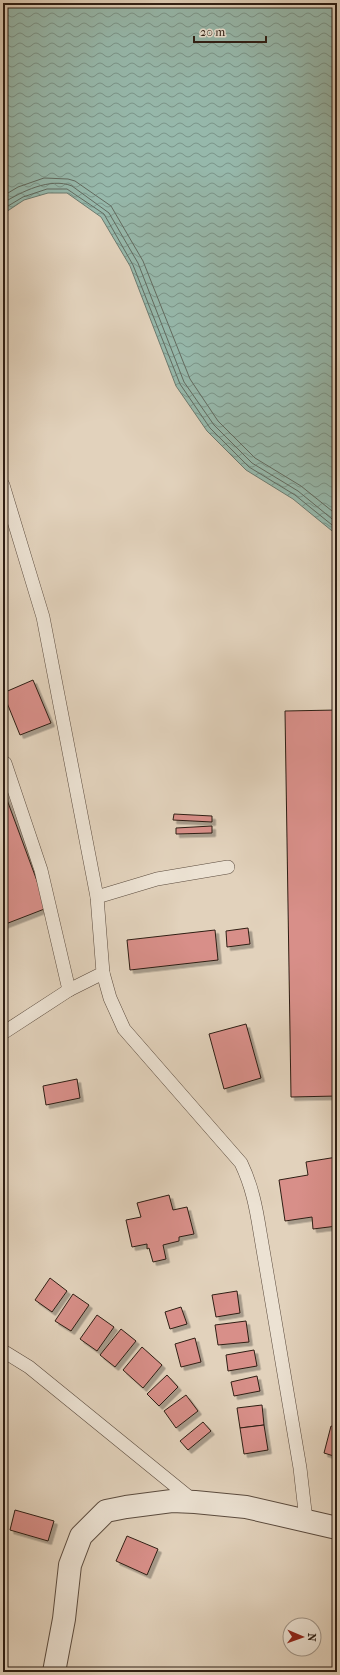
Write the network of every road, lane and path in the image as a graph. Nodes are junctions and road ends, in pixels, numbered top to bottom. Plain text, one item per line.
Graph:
1 (3, 485) edge
2 (5, 763) dead end
3 (228, 868) dead end
4 (97, 897) junction
5 (103, 973) junction
6 (69, 990) junction
7 (3, 1034) edge
8 (3, 1351) edge
9 (195, 1502) junction
10 (306, 1520) junction
11 (337, 1528) edge
12 (54, 1672) edge

1 - 4 lane
2 - 6 lane
3 - 4 lane
4 - 5 lane
5 - 6 lane
5 - 10 lane
6 - 7 lane
8 - 9 lane
9 - 10 street
9 - 12 street
10 - 11 street

